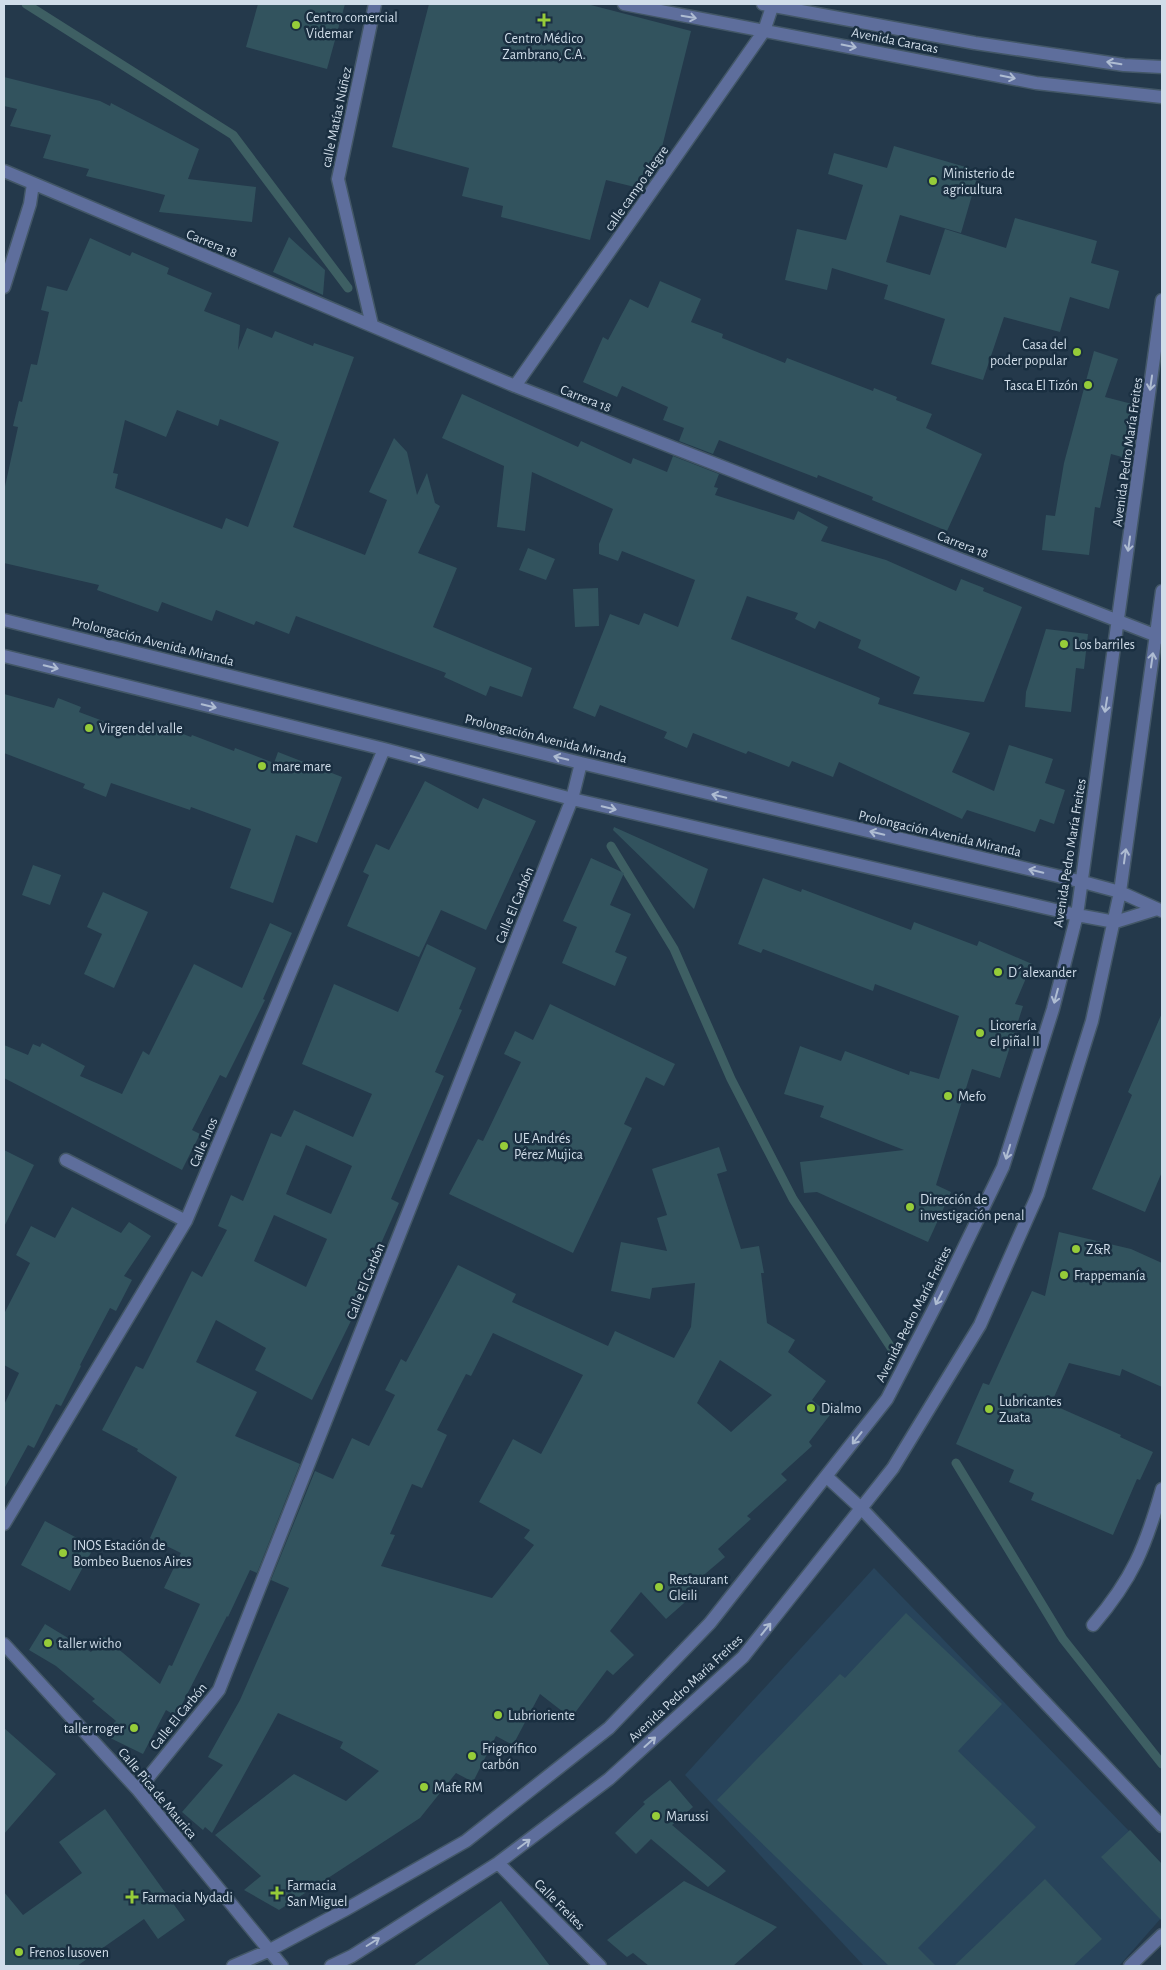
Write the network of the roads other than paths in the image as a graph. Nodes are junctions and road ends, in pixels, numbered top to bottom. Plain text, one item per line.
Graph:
1 (376, 4) edge
2 (624, 4) edge
3 (769, 4) edge
4 (764, 31) junction
5 (1162, 67) edge
6 (1162, 96) edge
7 (4, 172) edge
8 (32, 184) junction
9 (4, 287) edge
10 (1162, 300) edge
11 (372, 325) junction
12 (515, 386) junction
13 (1162, 590) edge
14 (4, 620) edge
15 (1119, 621) junction
16 (1159, 637) edge
17 (4, 656) edge
18 (384, 749) junction
19 (581, 763) junction
20 (572, 800) junction
21 (1083, 882) junction
22 (1120, 892) junction
23 (1160, 910) edge
24 (1077, 915) junction
25 (1115, 922) junction
26 (66, 1160) dead end
27 (186, 1221) junction
28 (827, 1477) junction
29 (1162, 1489) edge
30 (862, 1509) junction
31 (4, 1524) edge
32 (1093, 1625) dead end
33 (4, 1644) edge
34 (138, 1790) junction
35 (1162, 1826) edge
36 (498, 1864) junction
37 (1162, 1935) edge
38 (268, 1951) junction
39 (233, 1966) edge
40 (282, 1966) edge
41 (331, 1966) edge
42 (600, 1966) edge
43 (1130, 1966) edge

1 - 11 street, calle Matías Núñez
2 -> 4 street, Avenida Caracas
3 - 4 street, calle campo alegre
5 -> 3 street, Avenida Caracas
4 -> 6 street, Avenida Caracas
4 - 12 street, calle campo alegre
7 - 8 street, Carrera 18
8 - 9 street
8 - 11 street, Carrera 18
10 -> 15 street, Avenida Pedro María Freites
11 - 12 street, Carrera 18
12 - 15 street, Carrera 18
13 - 16 street, Avenida Pedro María Freites
19 -> 14 street, Prolongación Avenida Miranda
15 - 16 street, Carrera 18
15 -> 21 street, Avenida Pedro María Freites
22 -> 16 street, Avenida Pedro María Freites
17 -> 18 street
18 -> 20 street
18 - 27 street, Calle Inos
19 - 20 street, Calle El Carbón
21 -> 19 street, Prolongación Avenida Miranda
20 -> 24 street
20 - 34 street, Calle El Carbón
21 - 22 street, Prolongación Avenida Miranda
21 - 24 street, Avenida Pedro María Freites
22 - 23 street, Prolongación Avenida Miranda
22 - 25 street, Avenida Pedro María Freites
23 - 25 street
24 - 25 street
24 -> 28 street, Avenida Pedro María Freites
25 - 30 street, Avenida Pedro María Freites
26 - 27 street
27 - 31 street, Calle Inos
28 - 30 street
28 - 38 street, Avenida Pedro María Freites
29 - 32 street
30 - 35 street
36 -> 30 street, Avenida Pedro María Freites
33 - 34 street, Calle Pica de Maurica
34 - 38 street, Calle Pica de Maurica
41 -> 36 street, Avenida Pedro María Freites
36 - 42 street, Calle Freites
37 - 43 street
38 - 39 street, Avenida Pedro María Freites
38 - 40 street, Calle Pica de Maurica

